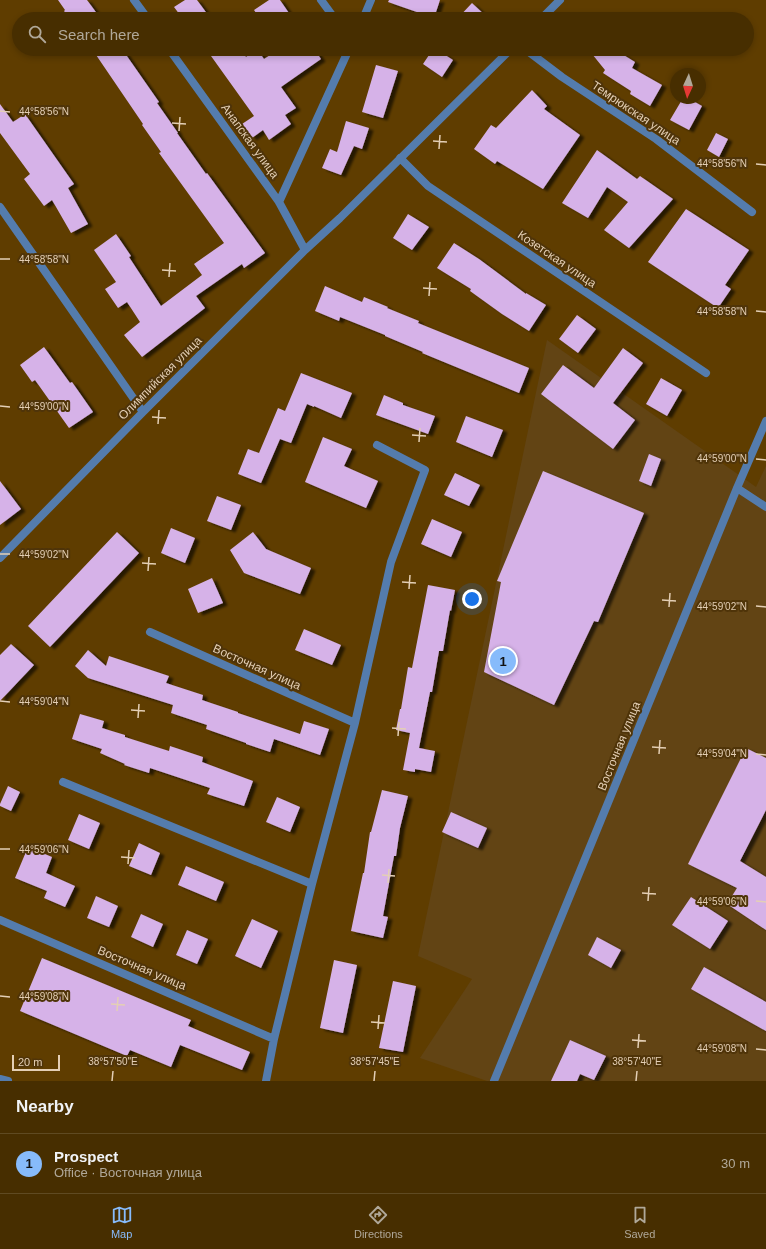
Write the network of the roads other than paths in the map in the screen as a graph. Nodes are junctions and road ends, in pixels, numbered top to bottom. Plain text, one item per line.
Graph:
1 (134, 0) edge
2 (321, 0) edge
3 (371, 0) edge
4 (560, 0) edge
5 (143, 12) edge
6 (330, 12) edge
7 (366, 12) edge
8 (548, 12) edge
9 (174, 56) edge
10 (346, 56) edge
11 (504, 56) edge
12 (534, 56) edge
13 (400, 158) junction
14 (279, 202) junction
15 (0, 207) edge
16 (752, 212) dead end
17 (305, 250) junction
18 (706, 373) dead end
19 (143, 412) junction
20 (766, 421) edge
21 (377, 445) dead end
22 (737, 488) junction
23 (766, 507) edge
24 (0, 558) edge
25 (150, 632) dead end
26 (355, 723) junction
27 (62, 782) dead end
28 (312, 884) junction
29 (0, 920) edge
30 (274, 1039) junction
31 (0, 1079) edge
32 (8, 1081) edge
33 (266, 1081) edge
34 (494, 1081) edge

1 - 5 street
2 - 6 street
3 - 7 street
4 - 8 street
9 - 14 street, Анапская улица
10 - 14 street
11 - 13 street, Олимпийская улица
12 - 16 street, Темрюкская улица
13 - 17 street, Олимпийская улица
13 - 18 street, Козетская улица
14 - 17 street, Анапская улица
15 - 19 street
17 - 19 street, Олимпийская улица
19 - 24 street, Олимпийская улица
20 - 22 street, Восточная улица
21 - 26 street
22 - 23 street
22 - 34 street, Восточная улица
25 - 26 street, Восточная улица
26 - 28 street
27 - 28 street
28 - 30 street
29 - 30 street, Восточная улица
30 - 33 street
31 - 32 street

